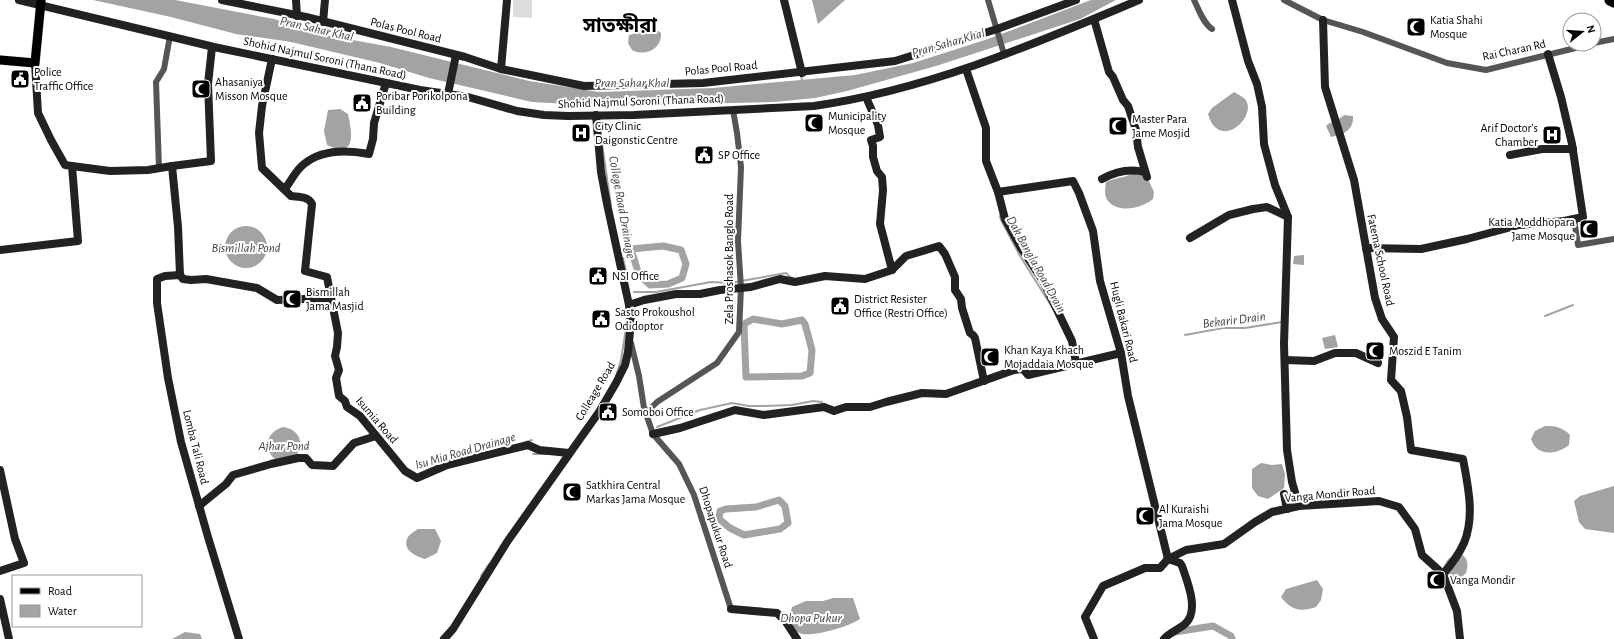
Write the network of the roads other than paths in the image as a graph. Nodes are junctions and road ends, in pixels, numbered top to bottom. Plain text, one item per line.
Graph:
1 (19, 0) edge
2 (222, 0) edge
3 (296, 0) edge
4 (325, 0) edge
5 (507, 0) edge
6 (784, 0) edge
7 (988, 0) edge
8 (1076, 0) edge
9 (1140, 0) edge
10 (1194, 0) edge
11 (1232, 0) edge
12 (1284, 0) edge
13 (1610, 0) edge
14 (41, 2) edge
15 (1614, 2) edge
16 (297, 16) junction
17 (1094, 19) junction
18 (1323, 20) junction
19 (323, 22) junction
20 (997, 29) junction
21 (1212, 29) dead end
22 (170, 36) junction
23 (1614, 39) edge
24 (1602, 42) edge
25 (212, 47) junction
26 (1562, 51) edge
27 (1004, 54) junction
28 (1548, 54) junction
29 (456, 55) junction
30 (272, 59) junction
31 (0, 60) edge
32 (35, 63) junction
33 (501, 69) junction
34 (966, 69) junction
35 (802, 73) junction
36 (386, 83) junction
37 (448, 94) junction
38 (866, 97) junction
39 (733, 110) junction
40 (596, 115) junction
41 (1573, 149) junction
42 (1510, 155) dead end
43 (72, 166) junction
44 (172, 166) junction
45 (159, 168) junction
46 (1102, 179) dead end
47 (283, 188) junction
48 (998, 192) junction
49 (1288, 218) junction
50 (1574, 219) junction
51 (1190, 238) dead end
52 (1614, 239) edge
53 (1366, 248) junction
54 (0, 250) edge
55 (892, 270) junction
56 (180, 275) junction
57 (741, 288) junction
58 (331, 298) junction
59 (629, 305) junction
60 (630, 339) junction
61 (1121, 353) junction
62 (1285, 360) junction
63 (1076, 363) junction
64 (1378, 364) dead end
65 (984, 381) junction
66 (646, 413) junction
67 (653, 434) junction
68 (376, 436) junction
69 (569, 453) junction
70 (0, 470) edge
71 (1284, 494) dead end
72 (199, 506) junction
73 (1299, 506) junction
74 (1287, 509) junction
75 (1168, 559) junction
76 (0, 571) edge
77 (1443, 574) junction
78 (0, 599) edge
79 (731, 609) joint
80 (9, 639) edge
81 (239, 639) edge
82 (444, 639) edge
83 (797, 639) edge
84 (1094, 639) edge
85 (1164, 639) edge
86 (1460, 639) edge

1 - 14 street, Shohid Najmul Soroni (Thana Road)
2 - 16 street, Polas Pool Road
3 - 16 street
4 - 19 street
5 - 33 street
6 - 35 street
7 - 20 street
8 - 20 street, Polas Pool Road
9 - 17 street, Shohid Najmul Soroni (Thana Road)
10 - 21 street
11 - 49 street
12 - 18 street, Rai Charan Rd
13 - 15 highway
14 - 22 street, Shohid Najmul Soroni (Thana Road)
14 - 32 main road
16 - 19 street, Polas Pool Road
17 - 27 street, Shohid Najmul Soroni (Thana Road)
17 - 46 street
18 - 28 street, Rai Charan Rd
18 - 53 street, Fatema School Road
19 - 29 street, Polas Pool Road
20 - 27 street
20 - 35 street, Polas Pool Road
22 - 25 street, Shohid Najmul Soroni (Thana Road)
22 - 45 street
23 - 24 street, Rai Charan Rd
25 - 30 street, Shohid Najmul Soroni (Thana Road)
25 - 44 street
26 - 28 street, Rai Charan Rd
27 - 34 street, Shohid Najmul Soroni (Thana Road)
28 - 41 street
29 - 33 street, Polas Pool Road
29 - 37 street
30 - 36 street, Shohid Najmul Soroni (Thana Road)
30 - 47 street
31 - 32 main road
32 - 43 street
33 - 35 street, Polas Pool Road
34 - 38 street, Shohid Najmul Soroni (Thana Road)
34 - 48 street
36 - 37 street, Shohid Najmul Soroni (Thana Road)
36 - 47 street
37 - 40 street, Shohid Najmul Soroni (Thana Road)
38 - 39 street, Shohid Najmul Soroni (Thana Road)
38 - 55 street
39 - 40 street, Shohid Najmul Soroni (Thana Road)
39 - 57 street, Zela Proshasok Banglo Road
40 - 59 street, Colleage Road
41 - 42 street
41 - 50 street
43 - 45 street
43 - 54 street
44 - 45 street
44 - 56 street
47 - 58 street, Isumia Road
48 - 61 street, Hugli Bakari Road
48 - 63 street
49 - 51 street
49 - 62 street
50 - 52 street
50 - 53 street
53 - 77 street, Fatema School Road
55 - 57 street
55 - 65 street
56 - 58 street
56 - 72 street, Lomba Tali Road
57 - 59 street
57 - 66 street, Zela Proshasok Banglo Road
58 - 68 street, Isumia Road
59 - 60 street, Colleage Road
60 - 66 street, Dhopapukur Road
60 - 69 street, Colleage Road
61 - 63 street
61 - 75 street, Hugli Bakari Road
62 - 64 street
62 - 73 street
63 - 65 street
65 - 67 street
66 - 67 street, Dhopapukur Road
67 - 79 street, Dhopapukur Road
68 - 69 street, Isumia Road
68 - 72 street
69 - 82 street, Colleage Road
70 - 76 street
71 - 74 street
72 - 81 street, Lomba Tali Road
73 - 74 street, Vanga Mondir Road
73 - 77 street, Vanga Mondir Road
74 - 75 street, Vanga Mondir Road
75 - 84 street, Vanga Mondir Road
75 - 85 street
77 - 86 street
78 - 80 street
79 - 83 street, Dhopapukur Road

